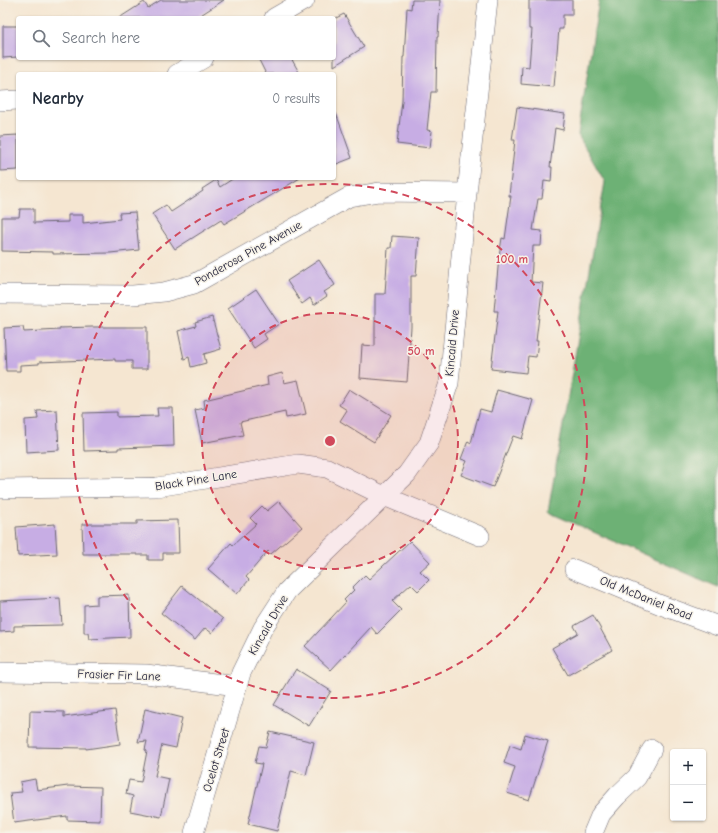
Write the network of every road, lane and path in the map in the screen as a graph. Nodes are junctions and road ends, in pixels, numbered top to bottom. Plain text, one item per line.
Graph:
1 (305, 0) edge
2 (488, 0) edge
3 (277, 16) edge
4 (201, 60) edge
5 (180, 72) edge
6 (16, 100) edge
7 (0, 101) edge
8 (467, 193) junction
9 (0, 294) edge
10 (0, 489) edge
11 (384, 496) junction
12 (480, 536) dead end
13 (574, 569) dead end
14 (718, 626) edge
15 (0, 672) edge
16 (237, 686) junction
17 (652, 749) dead end
18 (194, 833) edge
19 (593, 833) edge

1 - 3 street
2 - 8 street, Kincaid Drive
4 - 5 street
6 - 7 street
8 - 9 street, Ponderosa Pine Avenue
8 - 11 street, Kincaid Drive
10 - 11 street, Black Pine Lane
11 - 12 street
11 - 16 street, Kincaid Drive
13 - 14 street, Old McDaniel Road
15 - 16 street, Frasier Fir Lane
16 - 18 street, Ocelot Street
17 - 19 street

